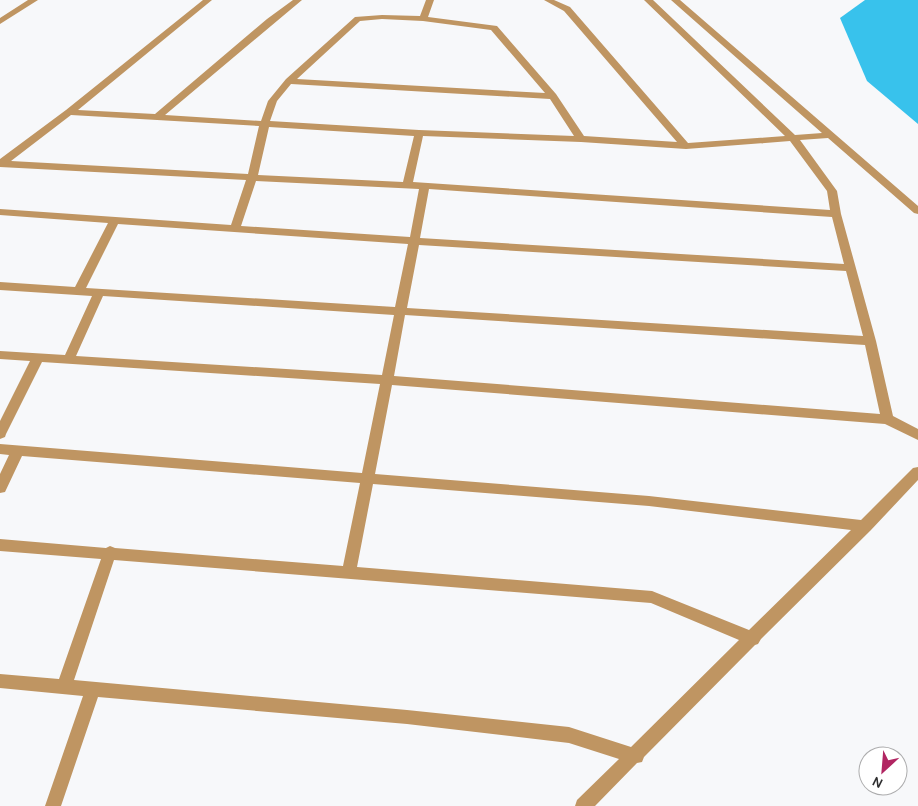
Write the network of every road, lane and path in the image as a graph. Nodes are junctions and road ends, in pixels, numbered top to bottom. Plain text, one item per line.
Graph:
1 (34, 0) edge
2 (208, 0) edge
3 (298, 0) edge
4 (430, 0) edge
5 (548, 0) edge
6 (648, 0) edge
7 (676, 0) edge
8 (423, 19) junction
9 (0, 22) edge
10 (289, 81) junction
11 (553, 96) junction
12 (69, 112) junction
13 (156, 118) junction
14 (265, 122) junction
15 (419, 133) junction
16 (830, 135) junction
17 (793, 138) junction
18 (581, 139) junction
19 (686, 146) junction
20 (0, 163) edge
21 (252, 178) junction
22 (406, 185) junction
23 (425, 186) junction
24 (918, 211) edge
25 (0, 212) edge
26 (836, 214) junction
27 (114, 221) junction
28 (235, 228) junction
29 (413, 241) junction
30 (851, 268) junction
31 (0, 286) edge
32 (79, 290) junction
33 (99, 292) junction
34 (400, 312) junction
35 (870, 341) junction
36 (0, 355) edge
37 (38, 357) junction
38 (69, 359) junction
39 (386, 380) junction
40 (887, 419) junction
41 (0, 434) edge
42 (918, 435) edge
43 (0, 449) edge
44 (18, 450) junction
45 (918, 472) edge
46 (367, 479) junction
47 (0, 488) edge
48 (866, 526) junction
49 (0, 545) edge
50 (110, 552) junction
51 (349, 572) junction
52 (753, 639) junction
53 (0, 681) edge
54 (64, 687) junction
55 (94, 690) junction
56 (636, 756) junction
57 (53, 806) edge
58 (584, 806) edge

1 - 9 street
2 - 12 street
3 - 13 street
4 - 8 street
5 - 19 street
6 - 17 street
7 - 16 street
8 - 10 street
8 - 11 street
10 - 11 street
10 - 14 street
11 - 18 street
12 - 13 street
12 - 20 street
13 - 14 street
14 - 15 street
14 - 21 street
15 - 18 street
15 - 22 street
16 - 17 street
16 - 24 street
17 - 19 street
17 - 26 street
18 - 19 street
20 - 21 street
21 - 22 street
21 - 28 street
22 - 23 street
23 - 26 street
23 - 29 street
25 - 27 street
26 - 30 street
27 - 28 street
27 - 32 street
28 - 29 street
29 - 30 street
29 - 34 street
30 - 35 street
31 - 32 street
32 - 33 street
33 - 34 street
33 - 38 street
34 - 35 street
34 - 39 street
35 - 40 street
36 - 37 street
37 - 38 street
37 - 41 street
38 - 39 street
39 - 40 street
39 - 46 street
40 - 42 street
43 - 44 street
44 - 46 street
44 - 47 street
45 - 48 street
46 - 48 street
46 - 51 street
48 - 52 street
49 - 50 street
50 - 51 street
50 - 54 street
51 - 52 street
52 - 56 street
53 - 54 street
54 - 55 street
55 - 56 street
55 - 57 street
56 - 58 street

